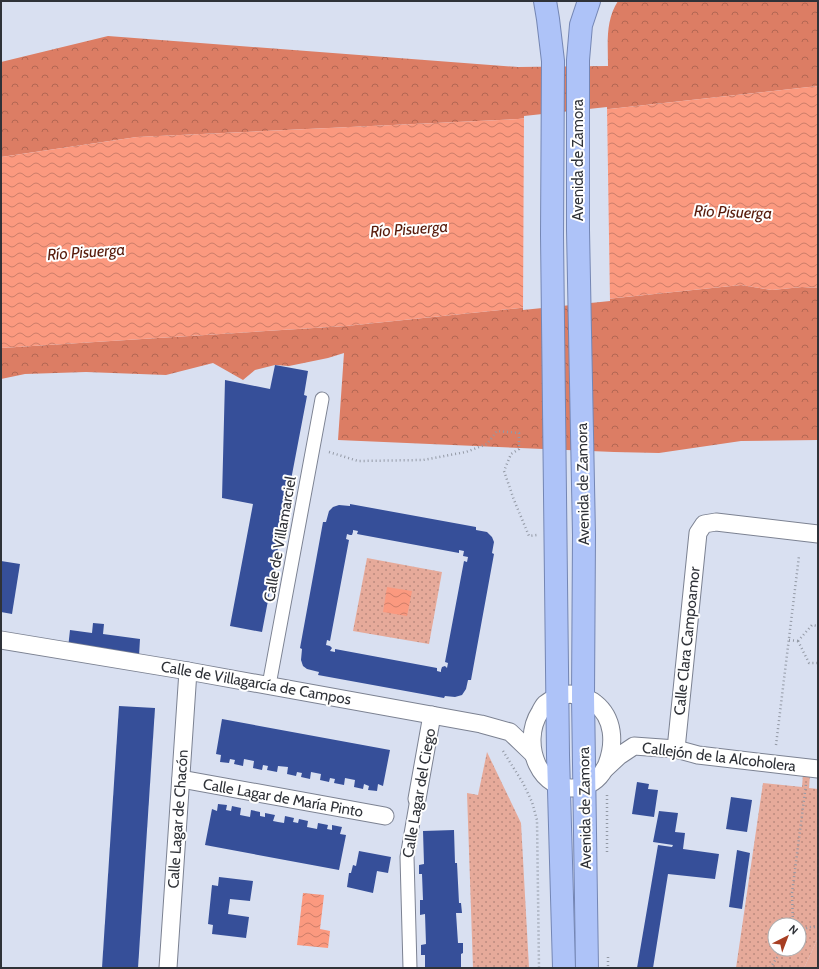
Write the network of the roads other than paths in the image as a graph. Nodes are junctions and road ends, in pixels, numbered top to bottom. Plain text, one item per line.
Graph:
1 (545, 1) edge
2 (589, 1) edge
3 (322, 399) dead end
4 (818, 534) edge
5 (1, 640) edge
6 (188, 671) junction
7 (270, 685) junction
8 (558, 696) junction
9 (583, 696) junction
10 (432, 715) junction
11 (538, 715) junction
12 (510, 732) junction
13 (612, 733) junction
14 (634, 746) junction
15 (676, 749) junction
16 (533, 754) junction
17 (813, 768) edge
18 (605, 769) junction
19 (181, 779) junction
20 (559, 786) junction
21 (585, 786) junction
22 (417, 798) joint
23 (386, 816) dead end
24 (168, 968) edge
25 (410, 968) edge
26 (564, 968) edge
27 (587, 968) edge

1 - 8 highway, Avenida de Zamora
2 - 9 highway, Avenida de Zamora
3 - 7 street, Calle de Villamarciel
4 - 15 street, Calle Clara Campoamor
5 - 6 street, Calle de Villagarcía de Campos
6 - 7 street, Calle de Villagarcía de Campos
6 - 19 street, Calle Lagar de Chacón
7 - 10 street, Calle de Villagarcía de Campos
8 - 9 street
8 - 11 street
8 - 20 highway, Avenida de Zamora
9 - 13 street
9 - 21 highway, Avenida de Zamora
10 - 12 street, Calle de Villagarcía de Campos
10 - 22 street, Calle Lagar del Ciego
11 - 12 street
11 - 16 street
12 - 16 street, Calle de Villagarcía de Campos
13 - 14 street
13 - 18 street
14 - 15 street, Callejón de la Alcoholera
14 - 18 street, Callejón de la Alcoholera
15 - 17 street, Callejón de la Alcoholera
16 - 20 street
18 - 21 street, Callejón de la Alcoholera
19 - 23 street, Calle Lagar de María Pinto
19 - 24 street, Calle Lagar de Chacón
20 - 21 street
20 - 26 highway, Avenida de Zamora
21 - 27 highway, Avenida de Zamora
22 - 25 street, Calle Lagar del Ciego

